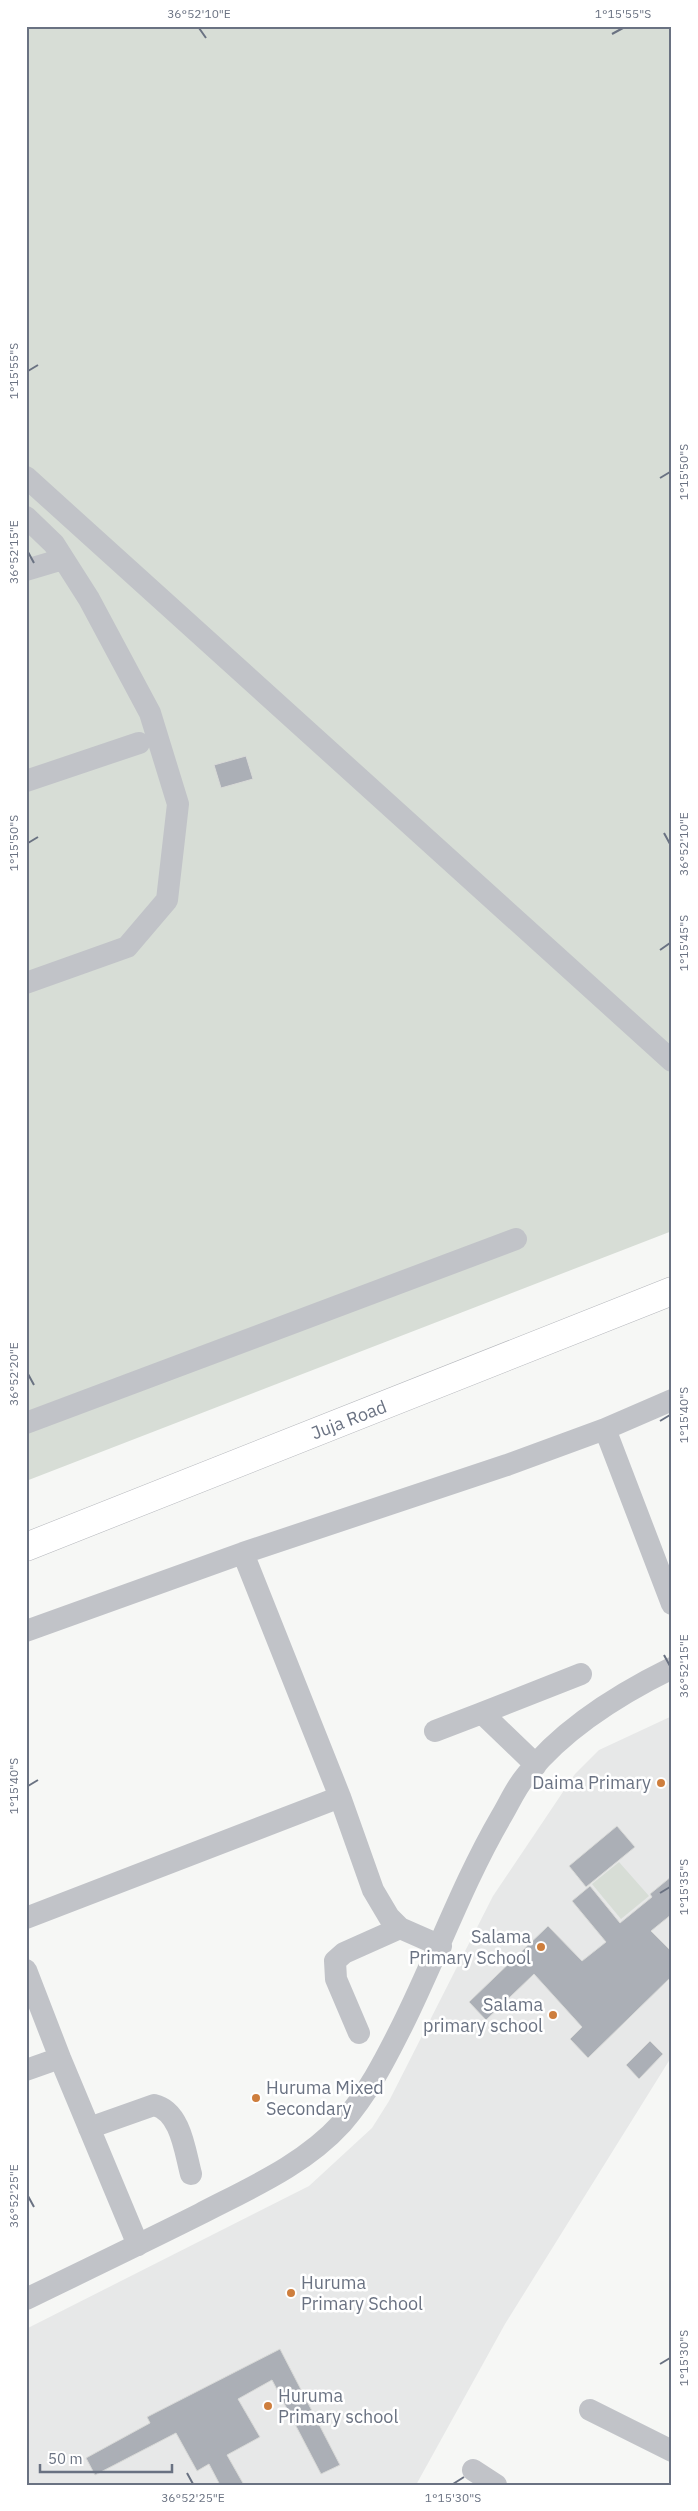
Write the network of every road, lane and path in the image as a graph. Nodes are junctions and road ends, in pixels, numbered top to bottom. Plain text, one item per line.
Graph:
1 (26, 477) edge
2 (26, 518) edge
3 (63, 559) junction
4 (26, 570) edge
5 (139, 743) dead end
6 (26, 781) edge
7 (26, 983) edge
8 (672, 1061) edge
9 (516, 1240) dead end
10 (672, 1292) edge
11 (672, 1400) edge
12 (26, 1424) edge
13 (605, 1429) junction
14 (26, 1547) edge
15 (243, 1553) junction
16 (672, 1604) edge
17 (26, 1631) edge
18 (672, 1668) edge
19 (581, 1674) dead end
20 (482, 1713) junction
21 (435, 1731) dead end
22 (536, 1765) junction
23 (340, 1797) junction
24 (26, 1918) edge
25 (400, 1928) junction
26 (441, 1946) junction
27 (26, 1970) edge
28 (359, 2033) dead end
29 (60, 2058) junction
30 (26, 2070) edge
31 (89, 2128) junction
32 (192, 2174) dead end
33 (138, 2245) junction
34 (26, 2299) edge
35 (590, 2410) dead end
36 (672, 2451) edge
37 (473, 2470) dead end
38 (496, 2485) edge

1 - 8 street
2 - 3 street
3 - 4 street
3 - 7 street
5 - 6 street
9 - 12 street
10 - 14 main road, Juja Road
11 - 13 street
13 - 15 street
13 - 16 street
15 - 17 street
15 - 23 street
18 - 22 street
19 - 20 street
20 - 21 street
20 - 22 street
22 - 26 street
23 - 24 street
23 - 25 street
25 - 26 street
25 - 28 street
26 - 33 street
27 - 29 street
29 - 30 street
29 - 31 street
31 - 32 street
31 - 33 street
33 - 34 street
35 - 36 street
37 - 38 street

